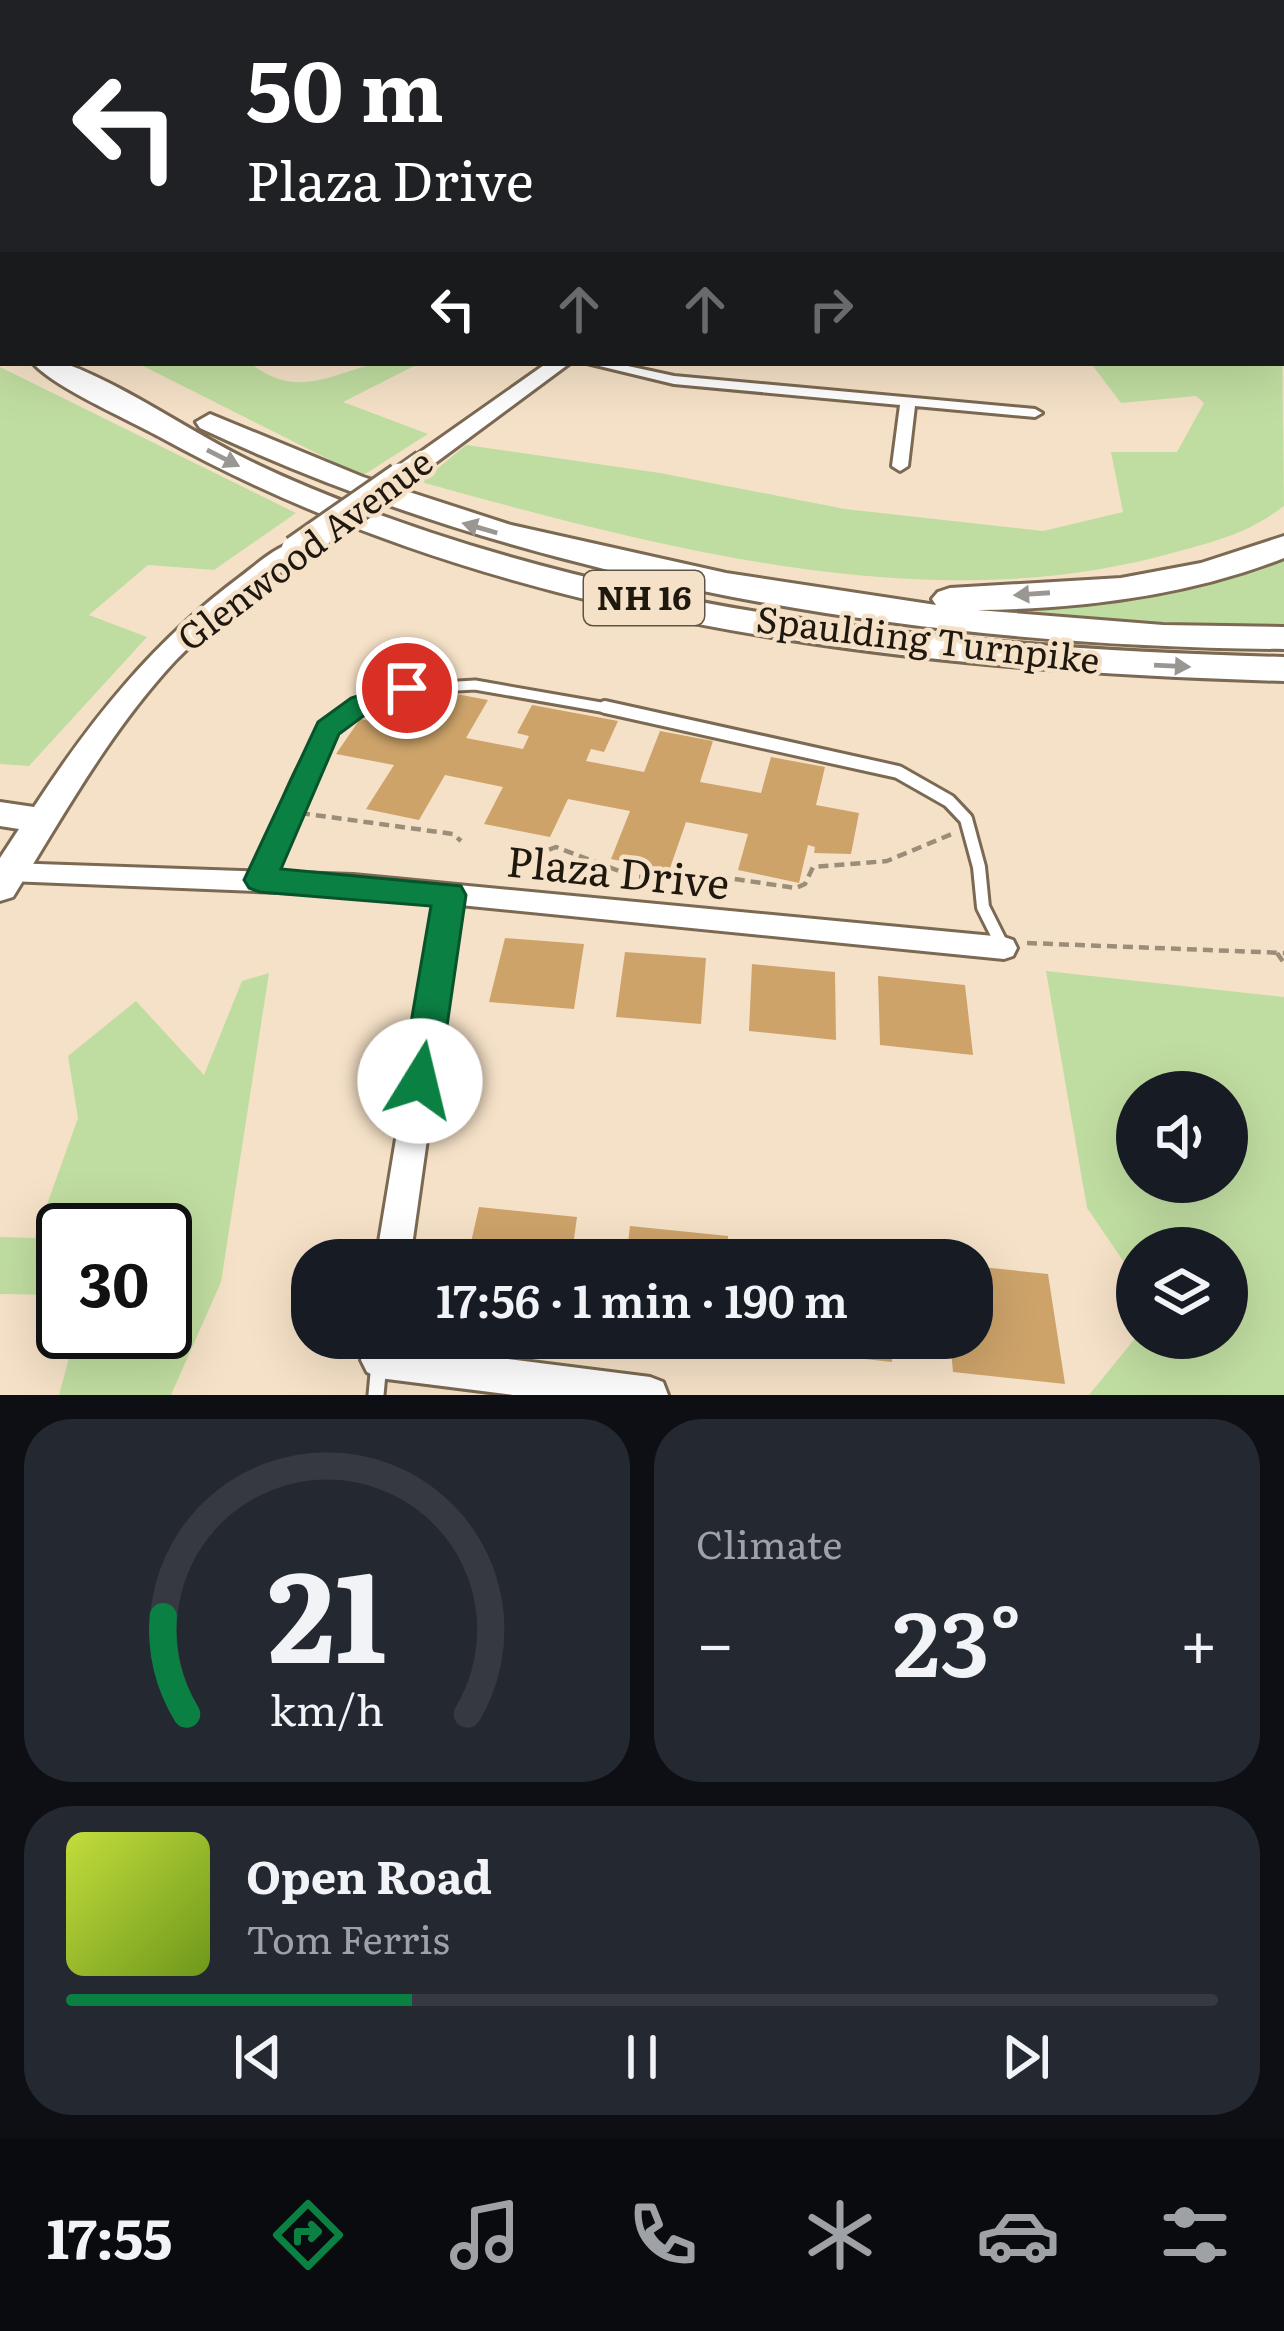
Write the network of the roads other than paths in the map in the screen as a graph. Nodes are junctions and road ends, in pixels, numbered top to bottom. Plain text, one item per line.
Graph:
1 (52, 366) edge
2 (101, 366) edge
3 (556, 366) edge
4 (608, 366) edge
5 (908, 400) junction
6 (1035, 413) dead end
7 (900, 466) dead end
8 (1284, 546) edge
9 (594, 557) junction
10 (1284, 638) edge
11 (1284, 669) edge
12 (0, 814) edge
13 (42, 820) junction
14 (5, 879) edge
15 (260, 880) junction
16 (449, 895) junction
17 (1004, 948) joint
18 (397, 1239) edge
19 (379, 1364) edge
20 (650, 1395) edge

1 -> 11 highway, Spaulding Turnpike / NH 16
9 -> 2 highway, Spaulding Turnpike / NH 16
3 - 13 street, Glenwood Avenue, bridge
4 - 5 street
5 - 6 street
5 - 7 street
8 -> 9 highway
9 - 10 highway, Spaulding Turnpike / NH 16
12 - 13 street
13 - 14 street, Glenwood Avenue
14 - 15 street, Plaza Drive
15 - 16 street, Plaza Drive
15 - 17 lane
16 - 17 street, Plaza Drive
16 - 18 street
19 - 20 street

